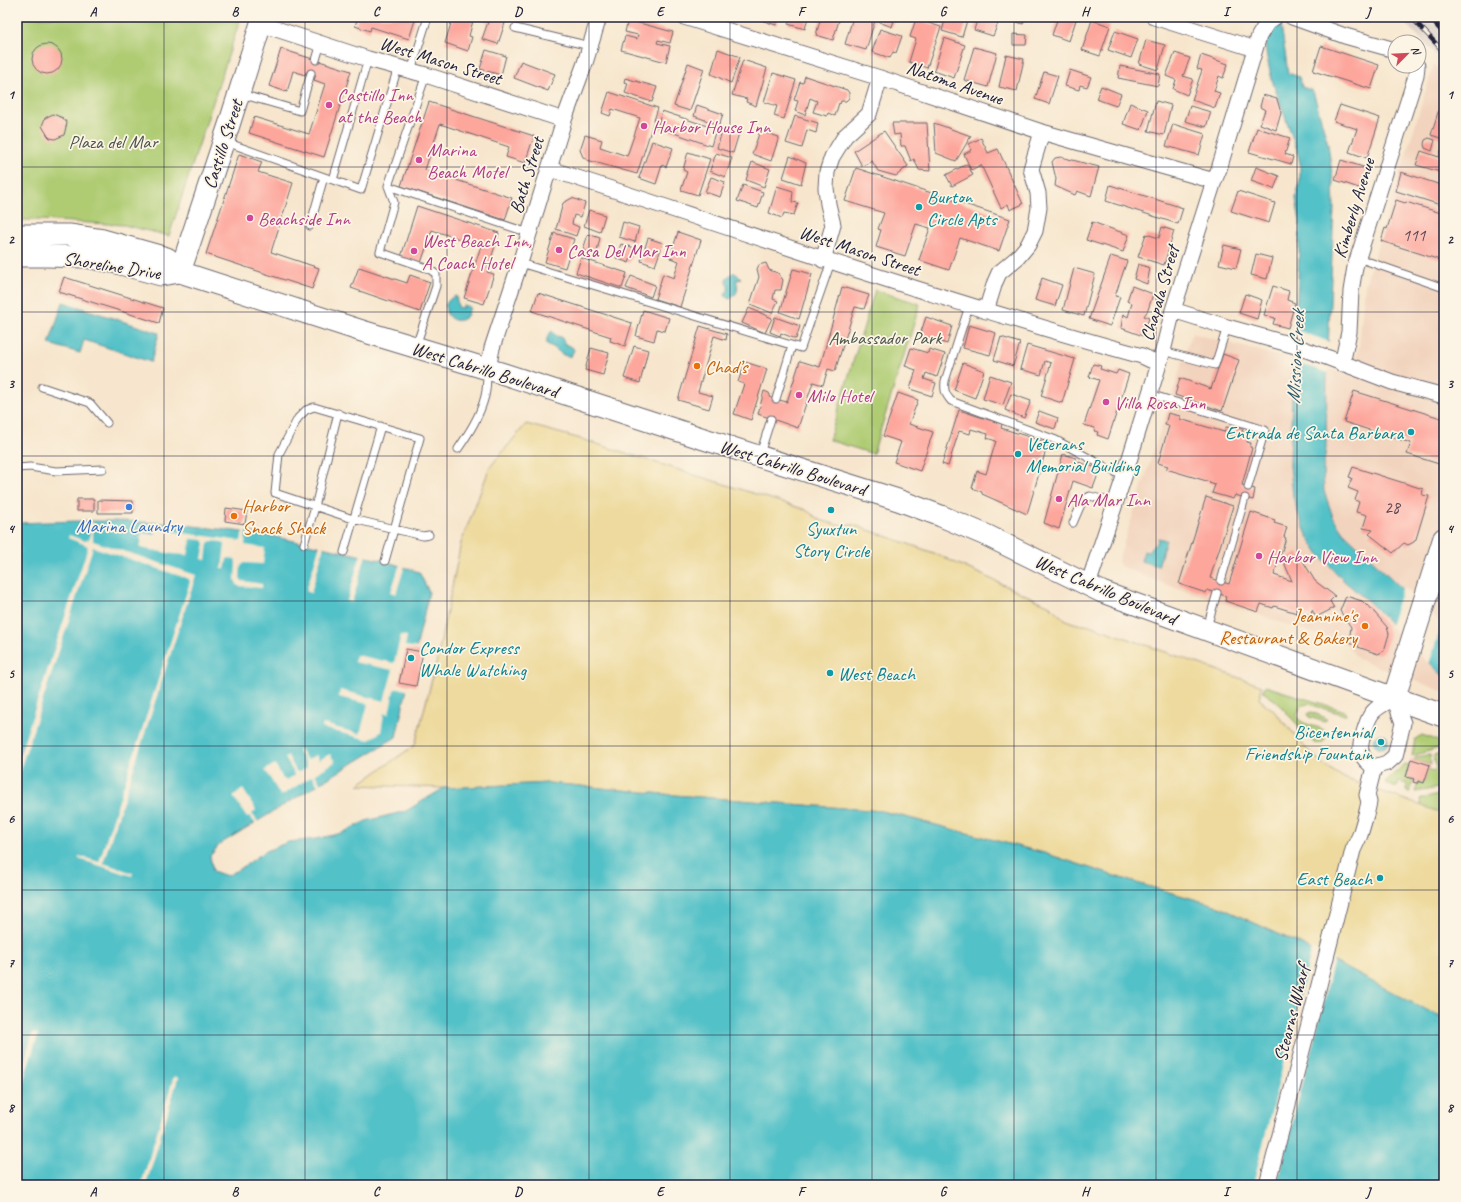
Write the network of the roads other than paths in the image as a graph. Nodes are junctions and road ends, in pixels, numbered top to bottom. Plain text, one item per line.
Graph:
1 (428, 17) edge
2 (599, 17) edge
3 (684, 17) edge
4 (1154, 17) edge
5 (1274, 17) edge
6 (1292, 17) edge
7 (262, 21) edge
8 (515, 28) dead end
9 (1257, 42) junction
10 (321, 43) junction
11 (590, 46) junction
12 (1387, 48) edge
13 (368, 59) junction
14 (316, 60) dead end
15 (411, 71) junction
16 (312, 73) dead end
17 (1416, 74) edge
18 (880, 78) junction
19 (239, 93) junction
20 (564, 120) junction
21 (1042, 132) junction
22 (224, 141) junction
23 (550, 169) junction
24 (324, 177) junction
25 (333, 180) junction
26 (1214, 181) junction
27 (388, 186) junction
28 (310, 226) dead end
29 (529, 233) junction
30 (17, 235) edge
31 (17, 256) edge
32 (1358, 258) junction
33 (827, 261) junction
34 (520, 263) junction
35 (180, 272) junction
36 (1444, 288) edge
37 (969, 306) junction
38 (1173, 310) junction
39 (986, 311) junction
40 (1227, 327) junction
41 (792, 346) junction
42 (416, 347) junction
43 (1161, 358) junction
44 (1342, 364) junction
45 (488, 369) junction
46 (42, 387) dead end
47 (1150, 394) junction
48 (1444, 396) edge
49 (776, 399) dead end
50 (338, 413) junction
51 (770, 419) dead end
52 (107, 423) dead end
53 (381, 426) junction
54 (458, 450) dead end
55 (759, 456) junction
56 (17, 468) edge
57 (103, 469) dead end
58 (1124, 477) junction
59 (1248, 487) dead end
60 (1245, 498) dead end
61 (1116, 503) junction
62 (315, 507) junction
63 (353, 519) junction
64 (1073, 523) dead end
65 (395, 529) junction
66 (429, 535) dead end
67 (1444, 539) edge
68 (304, 544) dead end
69 (344, 552) dead end
70 (385, 562) dead end
71 (1221, 581) dead end
72 (1088, 585) junction
73 (1217, 593) dead end
74 (1206, 630) junction
75 (1394, 698) junction
76 (1444, 716) edge
77 (1374, 767) junction
78 (1267, 1185) edge

1 - 15 lane
2 - 11 street, Bath Street
3 - 18 street, Natoma Avenue
4 - 9 street
5 - 9 street, Chapala Street
6 - 12 street
7 - 10 street, West Mason Street
7 - 19 main road, Castillo Street
8 - 11 lane
9 - 26 street, Chapala Street
10 - 13 street, West Mason Street
10 - 14 lane
11 - 20 street, Bath Street
13 - 15 street, West Mason Street
13 - 25 lane
15 - 20 street, West Mason Street
15 - 25 lane
15 - 27 lane
16 - 19 lane
17 - 32 street, Kimberly Avenue
18 - 21 street, Natoma Avenue
18 - 33 street
19 - 22 main road, Castillo Street
20 - 23 street, Bath Street
21 - 26 street, Natoma Avenue
21 - 39 street
22 - 24 lane
22 - 35 main road, Castillo Street
23 - 29 street, Bath Street
23 - 33 street, West Mason Street
24 - 25 lane
24 - 28 lane
26 - 38 street, Chapala Street
27 - 29 lane
27 - 42 lane
29 - 34 street, Bath Street
30 - 35 main road, Shoreline Drive
31 - 35 main road, Shoreline Drive
32 - 36 lane
32 - 44 street, Kimberly Avenue
33 - 37 street, West Mason Street
33 - 41 lane
34 - 41 lane
34 - 45 street, Bath Street
35 - 42 main road, West Cabrillo Boulevard
37 - 39 street, West Mason Street
37 - 58 lane
38 - 40 street
38 - 43 street, Chapala Street
39 - 43 street, West Mason Street
40 - 43 lane
40 - 44 street
41 - 49 lane
42 - 45 main road, West Cabrillo Boulevard
43 - 47 street, Chapala Street
44 - 48 street
45 - 54 lane
45 - 55 main road, West Cabrillo Boulevard
46 - 52 lane
47 - 58 street, Chapala Street
47 - 59 lane
50 - 53 lane
50 - 62 lane
50 - 62 lane
51 - 55 lane
53 - 63 lane
53 - 65 lane
55 - 72 main road, West Cabrillo Boulevard
56 - 57 lane
58 - 61 street, Chapala Street
60 - 71 lane
61 - 64 lane
61 - 72 street, Chapala Street
62 - 63 lane
62 - 68 lane
63 - 65 lane
63 - 69 lane
65 - 66 lane
65 - 70 lane
67 - 75 main road
72 - 74 main road, West Cabrillo Boulevard
73 - 74 lane
74 - 75 main road, West Cabrillo Boulevard
75 - 76 main road
75 - 77 street
75 - 77 street
77 - 78 street, Stearns Wharf

